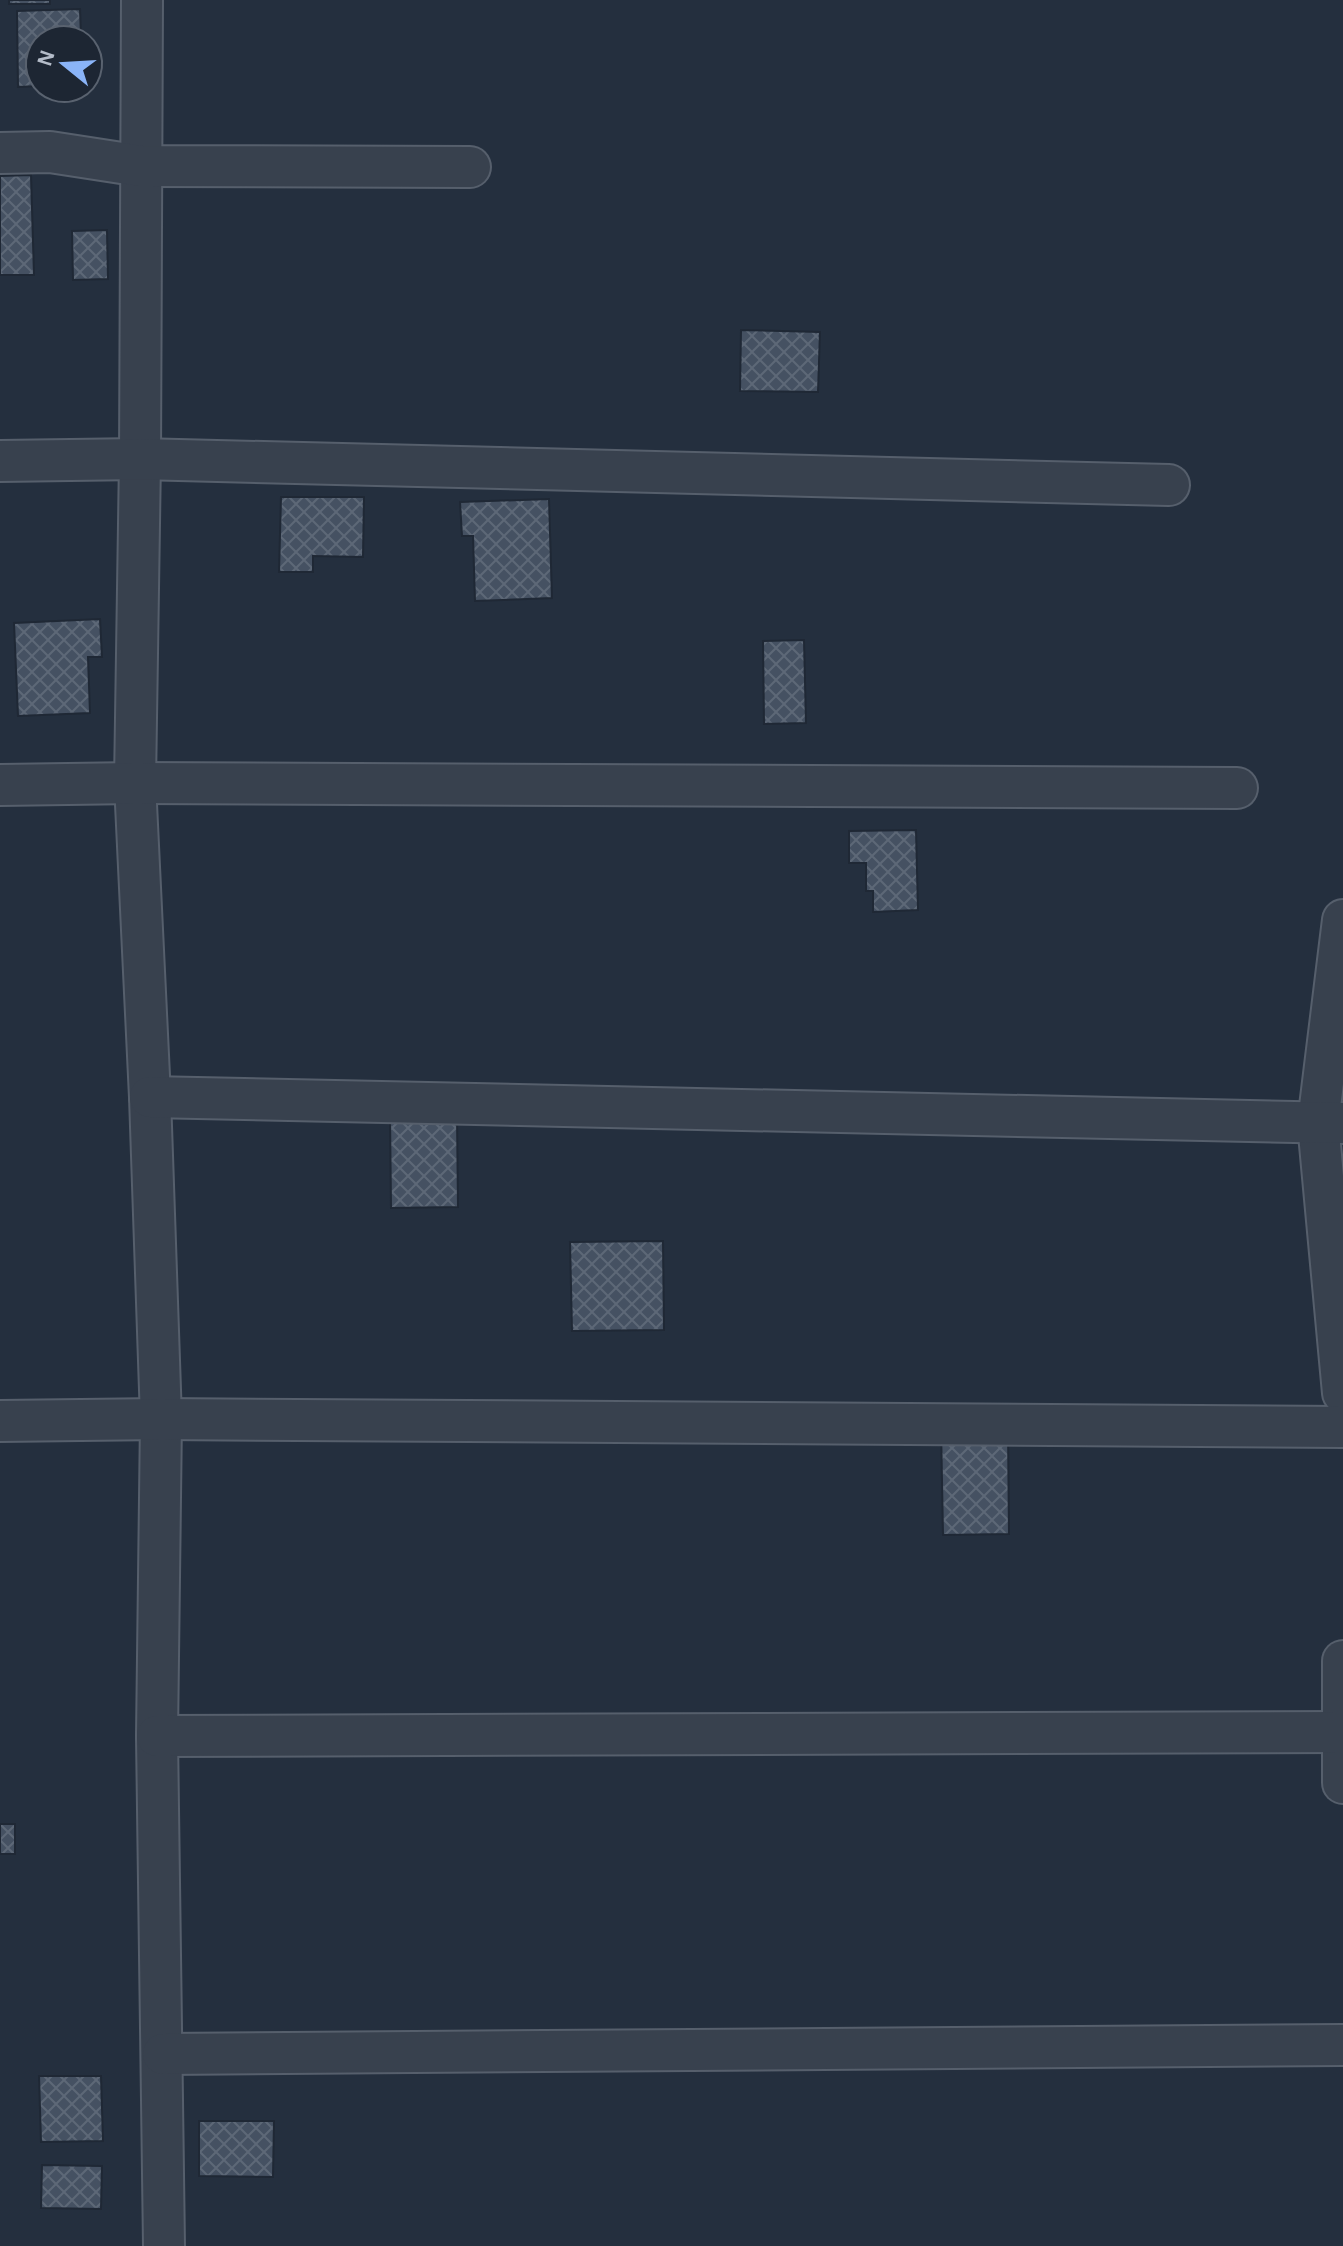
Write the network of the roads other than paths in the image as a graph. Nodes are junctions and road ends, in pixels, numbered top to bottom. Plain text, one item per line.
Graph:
1 (142, 0) edge
2 (0, 153) edge
3 (141, 166) junction
4 (470, 167) dead end
5 (140, 459) junction
6 (0, 461) edge
7 (1169, 485) dead end
8 (135, 783) junction
9 (0, 785) edge
10 (1237, 788) dead end
11 (1343, 920) edge
12 (150, 1097) junction
13 (1330, 1123) edge
14 (1343, 1393) edge
15 (161, 1419) junction
16 (0, 1421) edge
17 (1343, 1427) edge
18 (1343, 1661) edge
19 (1342, 1732) edge
20 (157, 1736) junction
21 (1343, 1783) edge
22 (1343, 2045) edge
23 (163, 2054) junction
24 (164, 2246) edge

1 - 3 street
2 - 3 street
3 - 4 street
3 - 5 street
5 - 6 street
5 - 7 street
5 - 8 street
8 - 9 street
8 - 10 street
8 - 12 street
11 - 13 street
12 - 13 street
12 - 15 street
13 - 14 street
15 - 16 street
15 - 17 street
15 - 20 street
18 - 19 street
19 - 20 street
19 - 21 street
20 - 23 street
22 - 23 street
23 - 24 street

